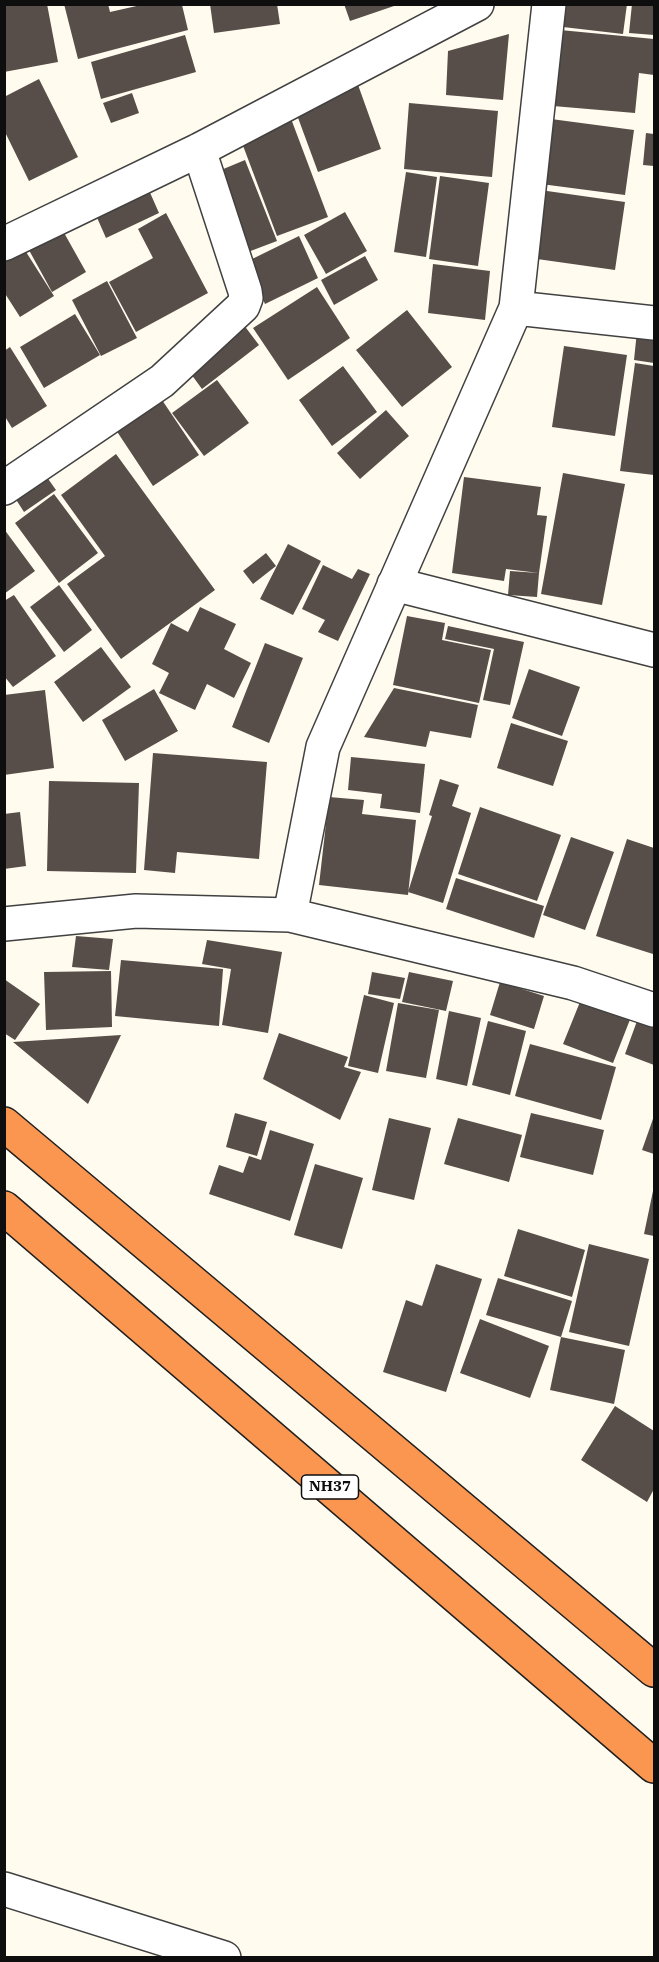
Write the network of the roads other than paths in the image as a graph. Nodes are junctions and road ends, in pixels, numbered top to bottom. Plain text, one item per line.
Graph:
1 (477, 4) edge
2 (549, 4) edge
3 (199, 150) junction
4 (4, 244) edge
5 (516, 308) junction
6 (654, 323) edge
7 (4, 488) edge
8 (394, 584) junction
9 (654, 650) edge
10 (290, 915) junction
11 (4, 924) edge
12 (654, 1010) edge
13 (4, 1124) edge
14 (4, 1208) edge
15 (654, 1670) edge
16 (654, 1766) edge
17 (4, 1889) edge
18 (224, 1958) edge

1 - 3 street
2 - 5 street
3 - 4 street
3 - 7 street
5 - 6 street
5 - 8 street
8 - 9 street
8 - 10 street
10 - 11 street
10 - 12 street
13 - 15 highway
14 - 16 highway, NH37
17 - 18 street

